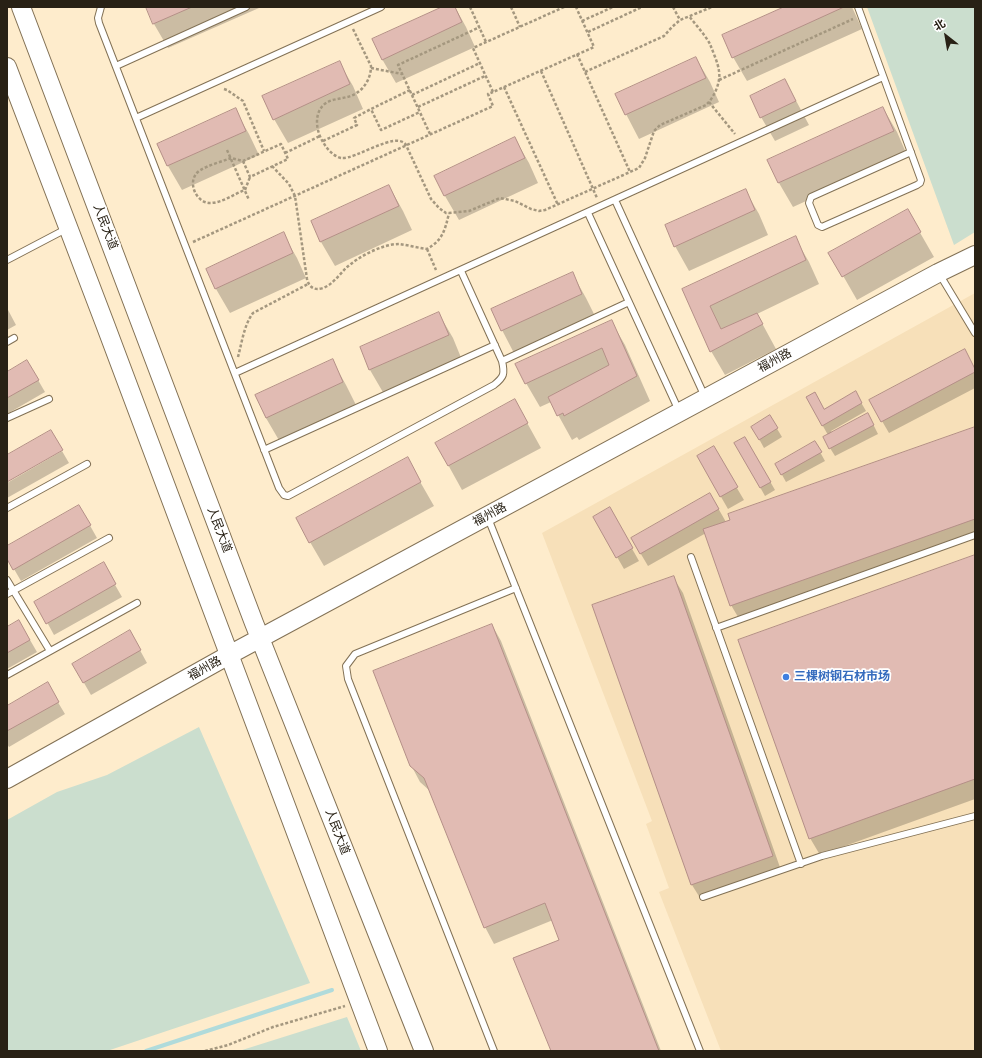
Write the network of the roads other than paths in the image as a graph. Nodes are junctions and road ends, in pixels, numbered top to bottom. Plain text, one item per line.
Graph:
1 (21, 7) edge
2 (102, 7) edge
3 (246, 7) edge
4 (381, 7) edge
5 (858, 7) edge
6 (116, 66) junction
7 (7, 67) edge
8 (883, 77) junction
9 (136, 118) junction
10 (910, 152) junction
11 (615, 200) junction
12 (588, 213) junction
13 (69, 228) junction
14 (975, 255) edge
15 (7, 260) edge
16 (461, 271) junction
17 (938, 273) junction
18 (629, 302) junction
19 (975, 333) edge
20 (14, 338) dead end
21 (7, 342) edge
22 (494, 346) junction
23 (502, 361) junction
24 (235, 373) junction
25 (706, 398) junction
26 (49, 399) dead end
27 (679, 413) junction
28 (7, 418) edge
29 (264, 450) junction
30 (87, 464) dead end
31 (7, 508) edge
32 (487, 516) junction
33 (975, 535) edge
34 (109, 538) dead end
35 (691, 557) dead end
36 (7, 580) edge
37 (516, 588) junction
38 (10, 592) edge
39 (138, 603) dead end
40 (716, 628) junction
41 (260, 638) junction
42 (50, 651) junction
43 (229, 656) junction
44 (7, 675) edge
45 (7, 779) edge
46 (975, 816) edge
47 (801, 864) junction
48 (703, 897) dead end
49 (378, 1051) edge
50 (424, 1051) edge
51 (494, 1051) edge
52 (700, 1051) edge

1 - 41 street, 人民大道
2 - 6 lane
3 - 6 lane
4 - 9 lane
5 - 8 lane
6 - 9 lane
7 - 13 street
8 - 10 lane
8 - 11 lane
9 - 24 lane
10 - 10 lane
11 - 12 lane
11 - 25 lane
12 - 16 lane
12 - 18 lane
13 - 15 lane
13 - 43 street
14 - 17 street, 福州路
16 - 22 lane
16 - 24 lane
17 - 19 lane
17 - 25 street, 福州路
18 - 23 lane
18 - 27 lane
20 - 21 lane
22 - 23 lane
22 - 29 lane
23 - 29 lane
24 - 29 lane
25 - 27 street, 福州路
26 - 28 lane
27 - 32 street, 福州路
30 - 31 lane
32 - 37 lane
32 - 41 street, 福州路
33 - 40 lane
34 - 38 lane
35 - 40 lane
36 - 38 lane
37 - 51 lane
37 - 52 lane
38 - 42 lane
39 - 42 lane
40 - 47 lane
41 - 43 street, 福州路
41 - 50 street, 人民大道
42 - 44 lane
43 - 45 street, 福州路
43 - 49 street
46 - 47 lane
47 - 48 lane

